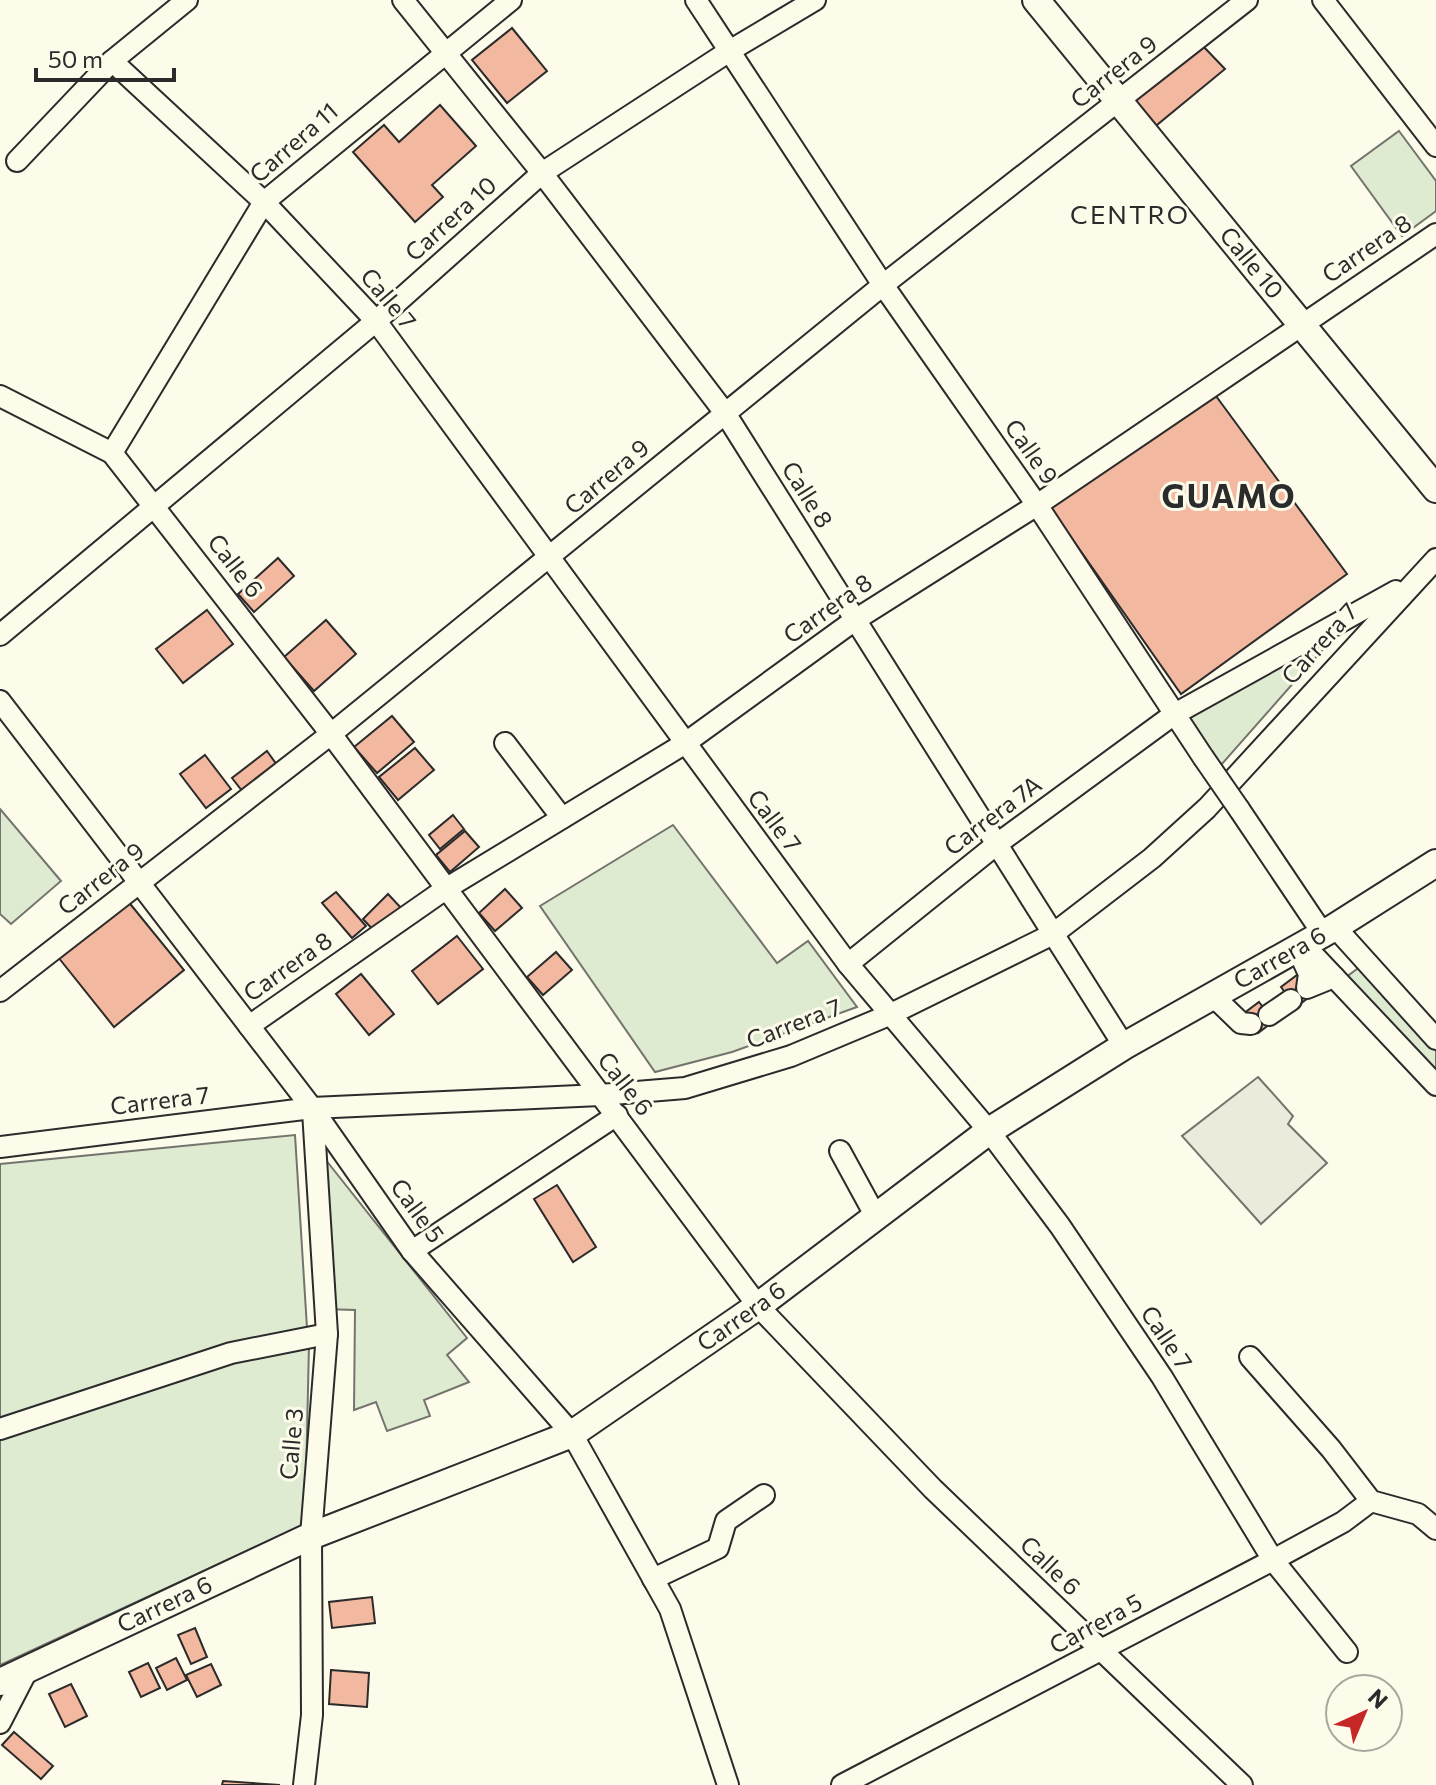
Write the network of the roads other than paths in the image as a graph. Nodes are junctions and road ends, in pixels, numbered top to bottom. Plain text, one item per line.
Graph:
1 (187, 0) edge
2 (403, 0) edge
3 (511, 0) edge
4 (696, 0) edge
5 (815, 0) edge
6 (1036, 0) edge
7 (1247, 0) edge
8 (1323, 0) edge
9 (731, 50) junction
10 (442, 53) junction
11 (112, 61) junction
12 (1118, 102) junction
13 (1436, 146) edge
14 (17, 161) dead end
15 (542, 173) junction
16 (264, 202) junction
17 (1436, 234) edge
18 (883, 285) junction
19 (376, 321) junction
20 (1303, 324) junction
21 (0, 396) edge
22 (725, 413) junction
23 (112, 453) junction
24 (1436, 487) edge
25 (154, 504) junction
26 (1037, 505) junction
27 (550, 558) junction
28 (1436, 559) edge
29 (1410, 584) junction
30 (855, 620) junction
31 (0, 635) edge
32 (0, 701) edge
33 (1173, 715) junction
34 (331, 734) junction
35 (505, 743) dead end
36 (684, 744) junction
37 (562, 818) junction
38 (997, 844) junction
39 (1436, 863) edge
40 (139, 882) junction
41 (447, 888) junction
42 (1053, 934) junction
43 (1315, 938) junction
44 (848, 964) junction
45 (0, 991) edge
46 (1213, 996) junction
47 (1291, 1000) dead end
48 (889, 1015) junction
49 (249, 1026) junction
50 (1436, 1039) edge
51 (1124, 1046) junction
52 (1436, 1085) edge
53 (600, 1095) junction
54 (312, 1108) junction
55 (617, 1115) junction
56 (989, 1131) junction
57 (0, 1147) edge
58 (840, 1151) dead end
59 (876, 1217) junction
60 (412, 1251) junction
61 (758, 1306) junction
62 (327, 1334) junction
63 (1250, 1357) dead end
64 (0, 1429) edge
65 (572, 1434) junction
66 (764, 1495) dead end
67 (1371, 1501) junction
68 (1436, 1529) edge
69 (311, 1536) junction
70 (1273, 1560) junction
71 (653, 1579) junction
72 (1100, 1651) junction
73 (1347, 1652) dead end
74 (29, 1667) junction
75 (0, 1682) edge
76 (0, 1723) edge
77 (304, 1785) edge
78 (728, 1785) edge
79 (842, 1785) edge
80 (1242, 1785) edge

1 - 11 street
2 - 10 street, Calle 8
3 - 10 street, Carrera 11
4 - 9 street, Calle 9
5 - 9 street, Carrera 10
6 - 12 main road, Calle 10
7 - 12 street, Carrera 9
8 - 13 street
9 - 15 street, Carrera 10
9 - 18 street, Calle 9
10 - 15 street, Calle 8
10 - 16 street, Carrera 11
11 - 14 street
11 - 16 street, Calle 7
12 - 18 street, Carrera 9
12 - 20 main road, Calle 10
15 - 19 street, Carrera 10
15 - 22 street, Calle 8
16 - 19 street, Calle 7
16 - 23 street, Carrera 11
17 - 20 street, Carrera 8
18 - 22 street, Carrera 9
18 - 26 street, Calle 9
19 - 25 street, Carrera 10
19 - 27 street, Calle 7
20 - 24 main road, Calle 10
20 - 26 street, Carrera 8
21 - 23 street, Calle 6
22 - 27 street, Carrera 9
22 - 30 street, Calle 8
23 - 25 street, Calle 6
25 - 31 street, Carrera 10
25 - 34 street, Calle 6
26 - 30 street, Carrera 8
26 - 33 street, Calle 9
27 - 34 street, Carrera 9
27 - 36 street, Calle 7
28 - 29 street, Carrera 7
29 - 33 street, Carrera 7A
29 - 42 street, Carrera 7
30 - 36 street, Carrera 8
30 - 38 street, Calle 8
32 - 40 street, Calle 5
33 - 38 street, Carrera 7A
33 - 43 street, Calle 9, bridge
34 - 40 street, Carrera 9
34 - 41 street, Calle 6
35 - 37 street
36 - 37 street, Carrera 8
36 - 44 street, Calle 7
37 - 41 street, Carrera 8
38 - 42 street, Calle 8
38 - 44 street, Carrera 7A
39 - 43 main road, Carrera 6
40 - 45 street, Carrera 9
40 - 49 street, Calle 5
41 - 49 street, Carrera 8
41 - 53 street, Calle 6
42 - 48 street, Carrera 7
42 - 51 street, Calle 8
43 - 46 main road, Carrera 6
43 - 50 street, Calle 9
43 - 52 street, Calle 9
44 - 48 street, Calle 7
46 - 47 street
46 - 51 main road, Carrera 6
48 - 53 street, Carrera 7
48 - 56 street, Calle 7
49 - 54 street, Calle 5
51 - 56 main road, Carrera 6
53 - 54 street, Carrera 7
53 - 55 street, Calle 6
54 - 57 street, Carrera 7
54 - 60 street, Calle 5
54 - 62 street, Calle 3
55 - 60 street
55 - 61 street, Calle 6
56 - 59 main road, Carrera 6
56 - 70 street, Calle 7
58 - 59 street
59 - 61 main road, Carrera 6
60 - 65 street, Calle 5
61 - 65 main road, Carrera 6
61 - 72 street, Calle 6
62 - 64 street
62 - 69 street, Calle 3
63 - 67 street
65 - 69 main road, Carrera 6
65 - 71 street, Calle 5
66 - 71 street
67 - 68 street
67 - 70 street, Carrera 5
69 - 74 main road, Carrera 6
69 - 77 street, Calle 3
70 - 72 street, Carrera 5
70 - 73 street, Calle 7
71 - 78 street, Calle 5
72 - 79 street, Carrera 5
72 - 80 street, Calle 6
74 - 75 main road, Carrera 6
74 - 76 street

